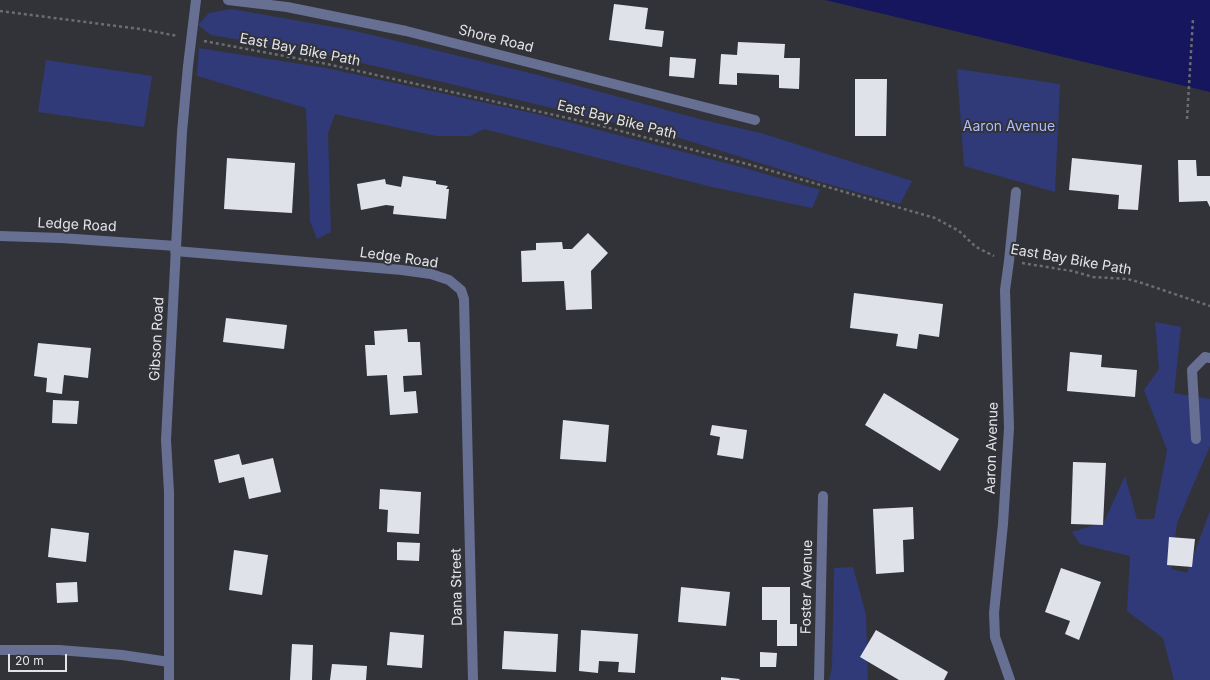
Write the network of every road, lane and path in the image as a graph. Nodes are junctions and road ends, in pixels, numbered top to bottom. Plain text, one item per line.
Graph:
1 (196, 0) edge
2 (228, 0) edge
3 (0, 11) edge
4 (1193, 19) dead end
5 (191, 39) junction
6 (1186, 119) dead end
7 (755, 120) dead end
8 (1016, 192) dead end
9 (0, 236) edge
10 (175, 248) junction
11 (1009, 261) junction
12 (1210, 306) edge
13 (1210, 358) edge
14 (1196, 439) dead end
15 (469, 492) joint
16 (823, 496) dead end
17 (0, 650) edge
18 (168, 662) junction
19 (169, 680) edge
20 (473, 680) edge
21 (819, 680) edge
22 (1010, 680) edge

1 - 5 street, Gibson Road
2 - 7 street, Shore Road
3 - 5 path, East Bay Bike Path
4 - 6 path
5 - 10 street, Gibson Road
5 - 11 path, East Bay Bike Path
8 - 11 street, Aaron Avenue
9 - 10 street, Ledge Road
10 - 15 street, Ledge Road
10 - 18 street, Gibson Road
11 - 12 path, East Bay Bike Path
11 - 22 street, Aaron Avenue
13 - 14 street
15 - 20 street, Dana Street
16 - 21 street, Foster Avenue
17 - 18 street
18 - 19 street, Gibson Road

